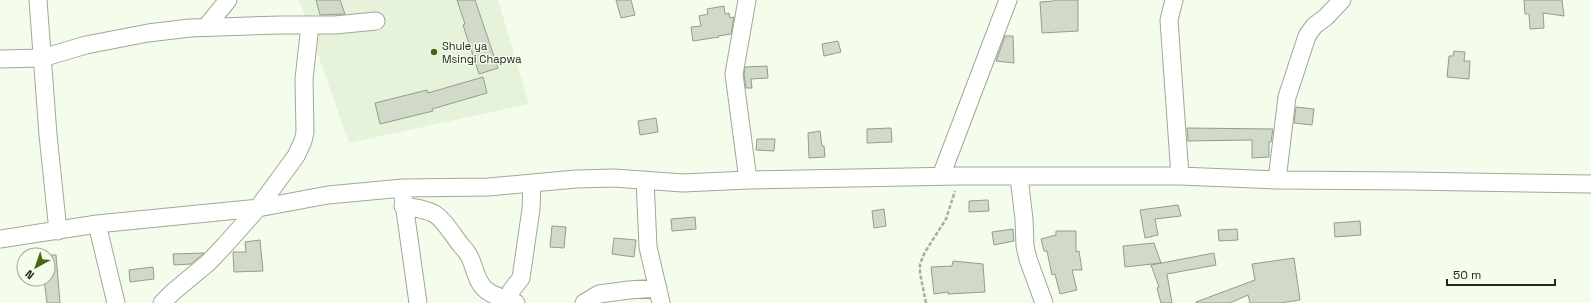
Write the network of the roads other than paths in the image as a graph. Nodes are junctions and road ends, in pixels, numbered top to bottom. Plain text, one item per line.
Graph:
1 (38, 0) edge
2 (228, 0) edge
3 (747, 0) edge
4 (1008, 0) edge
5 (1174, 0) edge
6 (1342, 0) edge
7 (376, 21) dead end
8 (310, 25) junction
9 (206, 27) junction
10 (42, 58) junction
11 (0, 59) edge
12 (950, 176) junction
13 (1180, 176) junction
14 (1019, 177) junction
15 (645, 180) junction
16 (748, 180) junction
17 (1277, 180) junction
18 (532, 183) junction
19 (1591, 184) edge
20 (403, 188) junction
21 (403, 206) junction
22 (258, 208) junction
23 (97, 224) junction
24 (58, 231) junction
25 (0, 238) edge
26 (660, 296) edge
27 (510, 302) edge
28 (116, 303) edge
29 (162, 303) edge
30 (418, 303) edge
31 (584, 303) edge
32 (1044, 303) edge

1 - 10 street
2 - 9 street
3 - 16 street
4 - 12 street
5 - 13 street
6 - 17 street
7 - 8 street
8 - 9 street
8 - 22 street
9 - 10 street
10 - 11 street
10 - 24 street
12 - 14 street
12 - 16 street
13 - 14 street
13 - 17 street
14 - 32 street
15 - 16 street
15 - 18 street
15 - 26 street
17 - 19 street
18 - 20 street
18 - 27 street
20 - 21 street
20 - 22 street
21 - 27 street
21 - 30 street
22 - 23 street
22 - 29 street
23 - 24 street
23 - 28 street
24 - 25 street
26 - 31 street

